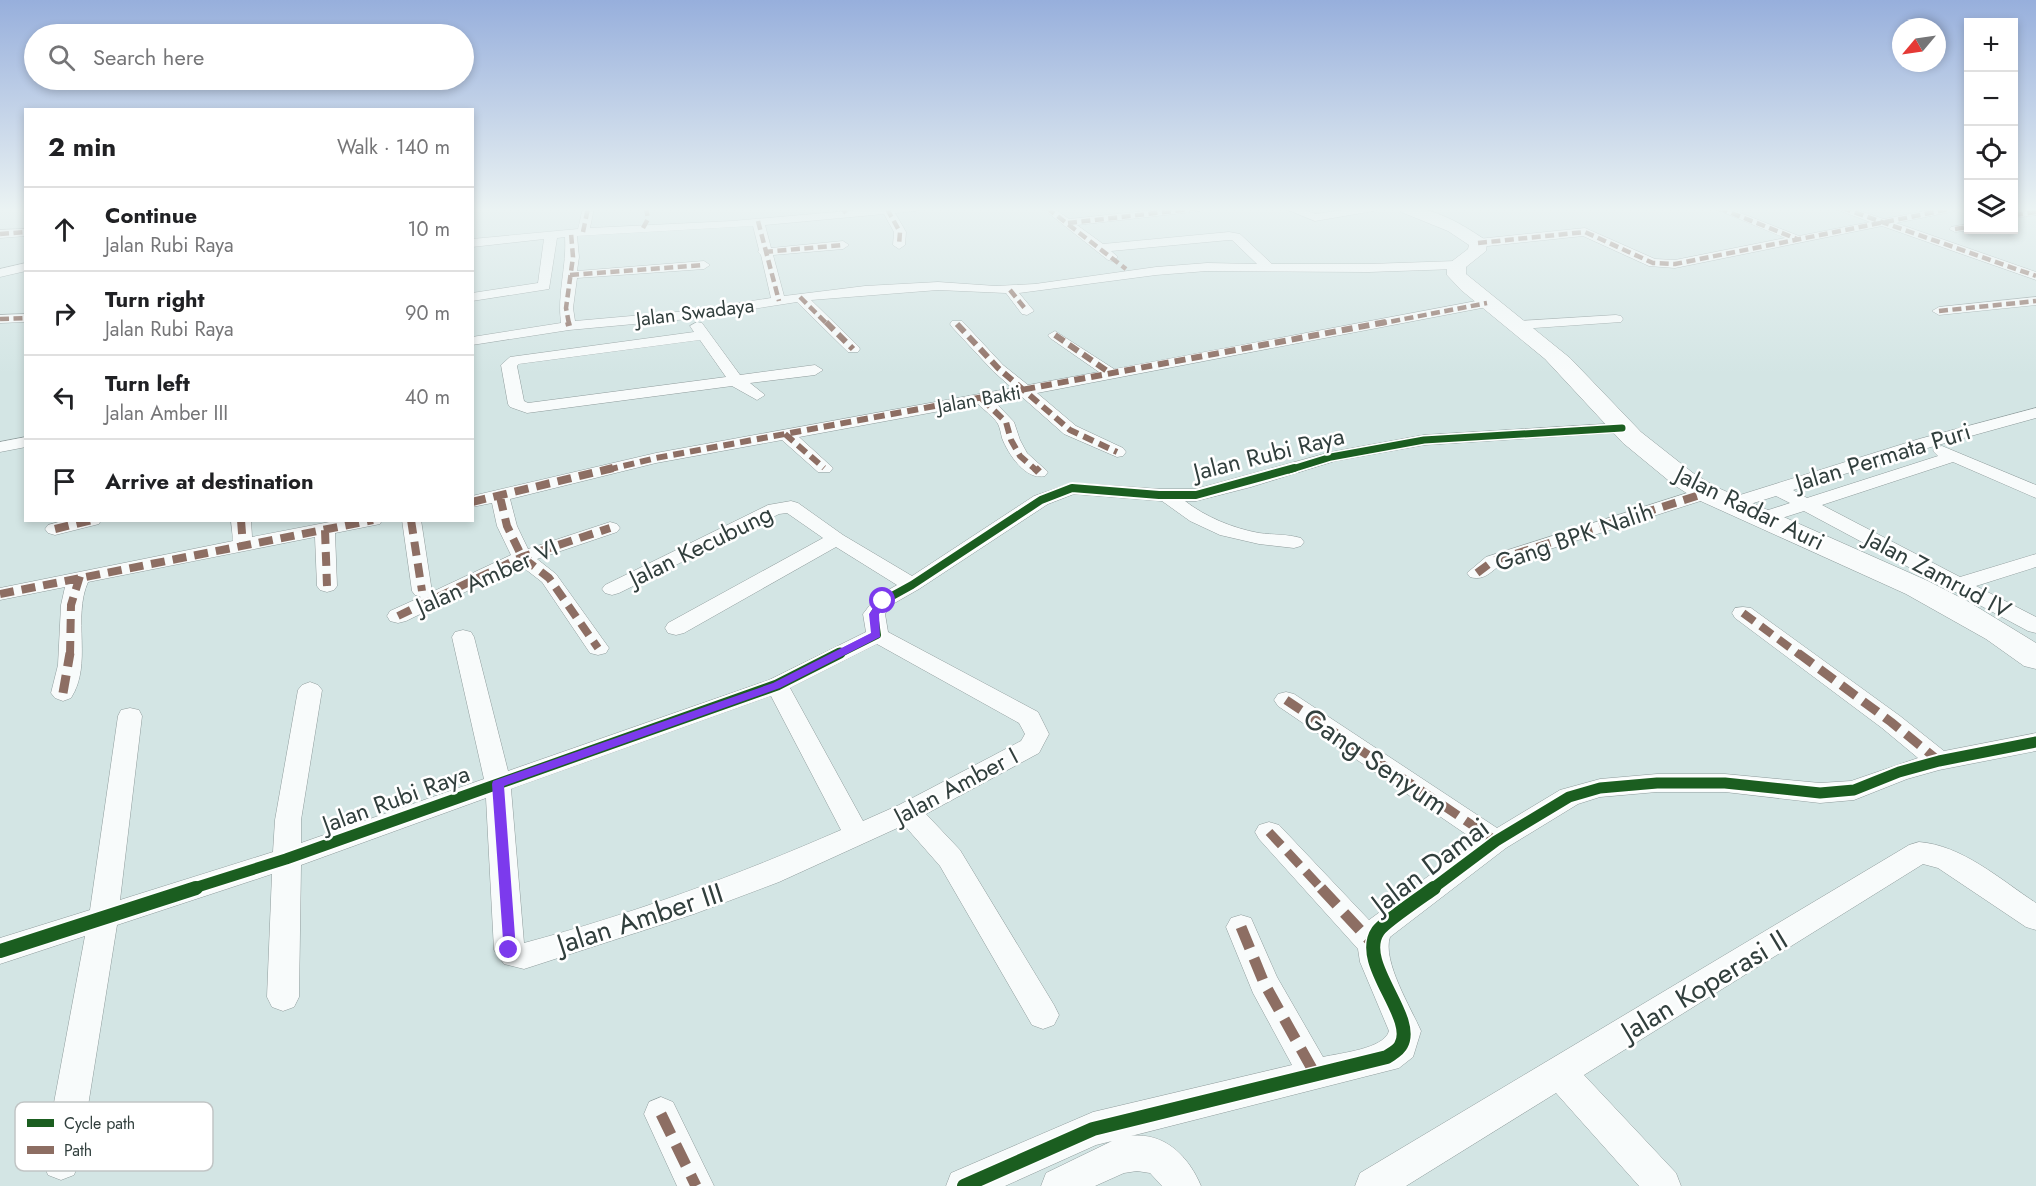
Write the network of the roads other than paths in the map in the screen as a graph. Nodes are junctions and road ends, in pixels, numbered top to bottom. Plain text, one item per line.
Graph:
1 (547, 263) edge
2 (572, 263) edge
3 (767, 263) edge
4 (1120, 263) edge
5 (1264, 263) edge
6 (1655, 263) edge
7 (1672, 263) edge
8 (2002, 263) edge
9 (704, 265) dead end
10 (1456, 265) joint
11 (1267, 266) junction
12 (24, 267) edge
13 (1126, 269) dead end
14 (0, 273) edge
15 (2033, 274) edge
16 (570, 275) junction
17 (1010, 290) junction
18 (474, 297) edge
19 (800, 297) junction
20 (779, 301) junction
21 (2036, 301) edge
22 (1487, 303) junction
23 (1027, 311) dead end
24 (1939, 311) dead end
25 (688, 315) junction
26 (24, 318) edge
27 (0, 319) edge
28 (1616, 320) dead end
29 (957, 324) dead end
30 (1519, 325) junction
31 (569, 326) junction
32 (704, 335) junction
33 (1055, 335) dead end
34 (474, 341) edge
35 (853, 349) dead end
36 (815, 370) dead end
37 (1110, 373) junction
38 (737, 382) junction
39 (1023, 391) junction
40 (757, 395) dead end
41 (982, 399) junction
42 (2036, 413) edge
43 (1622, 428) junction
44 (785, 434) junction
45 (24, 442) edge
46 (0, 447) edge
47 (1940, 450) junction
48 (1117, 452) dead end
49 (824, 468) dead end
50 (1039, 472) dead end
51 (1777, 489) junction
52 (2036, 492) edge
53 (1706, 493) junction
54 (500, 496) junction
55 (1168, 496) junction
56 (474, 502) edge
57 (1731, 504) junction
58 (1807, 504) junction
59 (1763, 518) junction
60 (84, 522) edge
61 (241, 522) edge
62 (363, 522) edge
63 (411, 522) edge
64 (610, 528) dead end
65 (54, 529) dead end
66 (325, 530) junction
67 (836, 539) junction
68 (1294, 542) dead end
69 (243, 546) junction
70 (522, 557) junction
71 (2036, 560) edge
72 (1477, 573) dead end
73 (81, 576) junction
74 (912, 585) junction
75 (1957, 585) junction
76 (327, 586) dead end
77 (612, 589) dead end
78 (422, 591) dead end
79 (0, 594) edge
80 (1743, 613) dead end
81 (398, 616) dead end
82 (2036, 626) edge
83 (676, 628) dead end
84 (877, 634) junction
85 (463, 637) dead end
86 (598, 648) dead end
87 (2036, 658) edge
88 (777, 685) junction
89 (310, 690) dead end
90 (63, 693) dead end
91 (1286, 700) dead end
92 (130, 717) dead end
93 (2036, 742) edge
94 (1939, 761) junction
95 (498, 784) junction
96 (908, 812) junction
97 (1269, 832) dead end
98 (858, 836) junction
99 (1496, 841) junction
100 (286, 859) junction
101 (2036, 918) edge
102 (103, 920) junction
103 (1242, 927) dead end
104 (1373, 944) junction
105 (0, 951) edge
106 (283, 997) dead end
107 (1043, 1015) dead end
108 (1560, 1072) junction
109 (1315, 1074) junction
110 (71, 1102) edge
111 (661, 1114) dead end
112 (696, 1186) edge
113 (964, 1186) edge
114 (1059, 1186) edge
115 (1183, 1186) edge
116 (1373, 1186) edge
117 (1663, 1186) edge

1 - 18 street
2 - 16 street
3 - 20 street
4 - 13 street
5 - 11 street
6 - 7 street
8 - 15 street
9 - 16 street
10 - 11 street, Jalan Swadaya
10 - 22 main road, Jalan Radar Auri
11 - 17 street, Jalan Swadaya
12 - 14 street
16 - 31 street
17 - 19 street, Jalan Swadaya
17 - 23 street
19 - 20 street, Jalan Swadaya
19 - 35 street
20 - 25 street, Jalan Swadaya
21 - 24 street
22 - 30 main road, Jalan Radar Auri
22 - 37 street, Jalan Bakti
25 - 31 street, Jalan Swadaya
25 - 32 street
26 - 27 street
28 - 30 street
29 - 39 street
30 - 43 main road, Jalan Radar Auri
31 - 34 street, Jalan Swadaya
32 - 38 street
32 - 38 street
33 - 37 street
36 - 38 street
37 - 39 street, Jalan Bakti
38 - 40 street
39 - 41 street, Jalan Bakti
39 - 48 street
41 - 44 street, Jalan Bakti
41 - 50 street
42 - 47 street, Jalan Permata Puri
43 - 53 main road, Jalan Radar Auri
43 - 55 street, Jalan Rubi Raya
44 - 49 street
44 - 54 street, Jalan Bakti
45 - 46 street
47 - 51 street, Jalan Permata Puri
47 - 52 street
47 - 58 street
51 - 57 street, Jalan Permata Puri
51 - 58 street, Jalan Zamrud IV
53 - 57 main road, Jalan Radar Auri
53 - 72 street, Gang BPK Nalih
54 - 56 street, Jalan Bakti
54 - 70 street
55 - 68 street
55 - 74 street, Jalan Rubi Raya
57 - 59 main road, Jalan Radar Auri
58 - 59 street
58 - 75 street, Jalan Zamrud IV
59 - 87 main road, Jalan Radar Auri
60 - 65 street
61 - 69 street
62 - 66 street
63 - 78 street
64 - 70 street, Jalan Amber VI
66 - 69 street
66 - 76 street
67 - 74 street, Jalan Kecubung
67 - 77 street, Jalan Kecubung
67 - 83 street
69 - 73 street
70 - 81 street, Jalan Amber VI
70 - 86 street
71 - 75 street
73 - 79 street
73 - 90 street
74 - 84 street, Jalan Rubi Raya
75 - 82 street, Jalan Zamrud IV
80 - 94 street
84 - 88 street, Jalan Rubi Raya
84 - 96 street, Jalan Amber I
85 - 95 street
88 - 95 street, Jalan Rubi Raya
88 - 98 street
89 - 100 street
91 - 99 street, Gang Senyum
92 - 102 street
93 - 94 street, Jalan Damai
94 - 99 street, Jalan Damai
95 - 98 street, Jalan Amber III
95 - 100 street, Jalan Rubi Raya
96 - 98 street, Jalan Amber I
96 - 107 street
97 - 104 street
99 - 104 street, Jalan Damai
100 - 102 street, Jalan Rubi Raya
100 - 106 street
101 - 108 street, Jalan Koperasi II
102 - 105 street, Jalan Rubi Raya
102 - 110 street
103 - 109 street
104 - 109 street, Jalan Damai
108 - 116 street, Jalan Koperasi II
108 - 117 street
109 - 113 street, Jalan Damai
111 - 112 street
114 - 115 street

